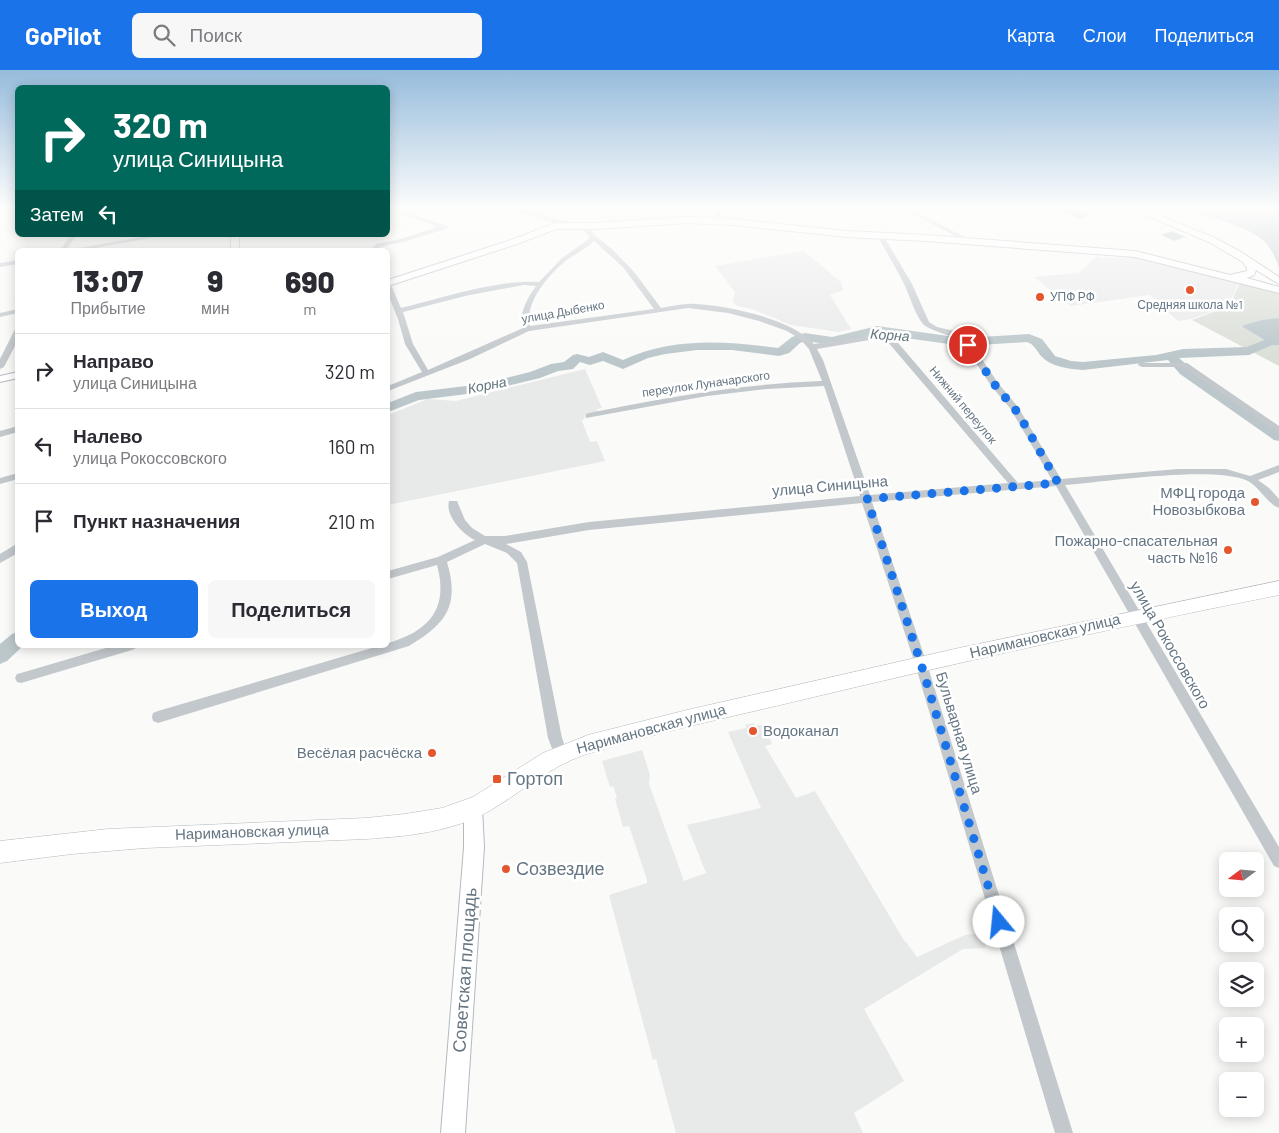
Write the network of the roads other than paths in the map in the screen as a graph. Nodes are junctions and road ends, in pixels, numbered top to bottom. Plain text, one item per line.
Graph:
1 (463, 259) edge
2 (564, 259) edge
3 (616, 259) edge
4 (893, 259) edge
5 (1155, 259) edge
6 (1247, 260) joint
7 (15, 262) edge
8 (0, 265) edge
9 (1230, 278) junction
10 (1279, 281) edge
11 (390, 282) edge
12 (540, 284) junction
13 (1279, 290) edge
14 (390, 291) edge
15 (659, 310) junction
16 (398, 311) junction
17 (15, 312) edge
18 (0, 315) edge
19 (527, 329) junction
20 (15, 337) edge
21 (809, 343) junction
22 (1142, 365) dead end
23 (0, 367) edge
24 (426, 373) junction
25 (15, 375) edge
26 (0, 379) edge
27 (827, 382) junction
28 (390, 388) edge
29 (589, 416) dead end
30 (15, 430) edge
31 (1279, 430) edge
32 (0, 434) edge
33 (1279, 468) edge
34 (15, 477) edge
35 (1251, 479) junction
36 (0, 481) edge
37 (1058, 483) junction
38 (1016, 487) junction
39 (867, 499) junction
40 (453, 503) dead end
41 (1279, 505) edge
42 (536, 534) junction
43 (485, 540) junction
44 (15, 549) edge
45 (0, 559) edge
46 (441, 560) junction
47 (522, 562) junction
48 (390, 574) edge
49 (1279, 588) edge
50 (1135, 616) junction
51 (390, 647) edge
52 (122, 648) edge
53 (388, 648) edge
54 (921, 664) junction
55 (21, 678) dead end
56 (158, 717) dead end
57 (560, 755) junction
58 (473, 808) junction
59 (0, 852) edge
60 (1279, 861) edge
61 (453, 1133) edge
62 (1064, 1133) edge

1 - 11 street
2 - 12 street
3 - 15 street
4 - 37 street, улица Рокоссовского
5 - 9 street
6 - 9 street
6 - 10 street
7 - 8 street
9 - 13 street
12 - 16 street
12 - 19 street
14 - 16 street
15 - 19 street, улица Дыбенко
15 - 21 street, улица Дыбенко
16 - 24 street
17 - 18 street
19 - 24 street, улица Дыбенко
20 - 23 street
21 - 27 street, Бульварная улица
21 - 38 street, Нижний переулок
22 - 31 street
24 - 28 street, улица Дыбенко
25 - 26 street
27 - 29 street, переулок Луначарского
27 - 39 street, Бульварная улица
30 - 32 street
33 - 35 street
34 - 36 street
35 - 37 street, улица Синицына
35 - 41 street
37 - 38 street, улица Синицына
37 - 50 street, улица Рокоссовского
38 - 39 street, улица Синицына
39 - 42 street, улица Синицына
39 - 54 street, Бульварная улица
40 - 43 street
42 - 43 street, улица Синицына
42 - 47 street
43 - 46 street, улица Синицына
43 - 47 street
44 - 45 street
46 - 48 street, улица Синицына
46 - 51 street
47 - 57 street
49 - 50 main road, Наримановская улица
50 - 54 main road, Наримановская улица
50 - 60 street, улица Рокоссовского
52 - 55 street
53 - 56 street
54 - 57 main road, Наримановская улица
54 - 62 street, Бульварная улица
57 - 58 main road, Наримановская улица
58 - 59 main road, Наримановская улица
58 - 61 street, Советская площадь

